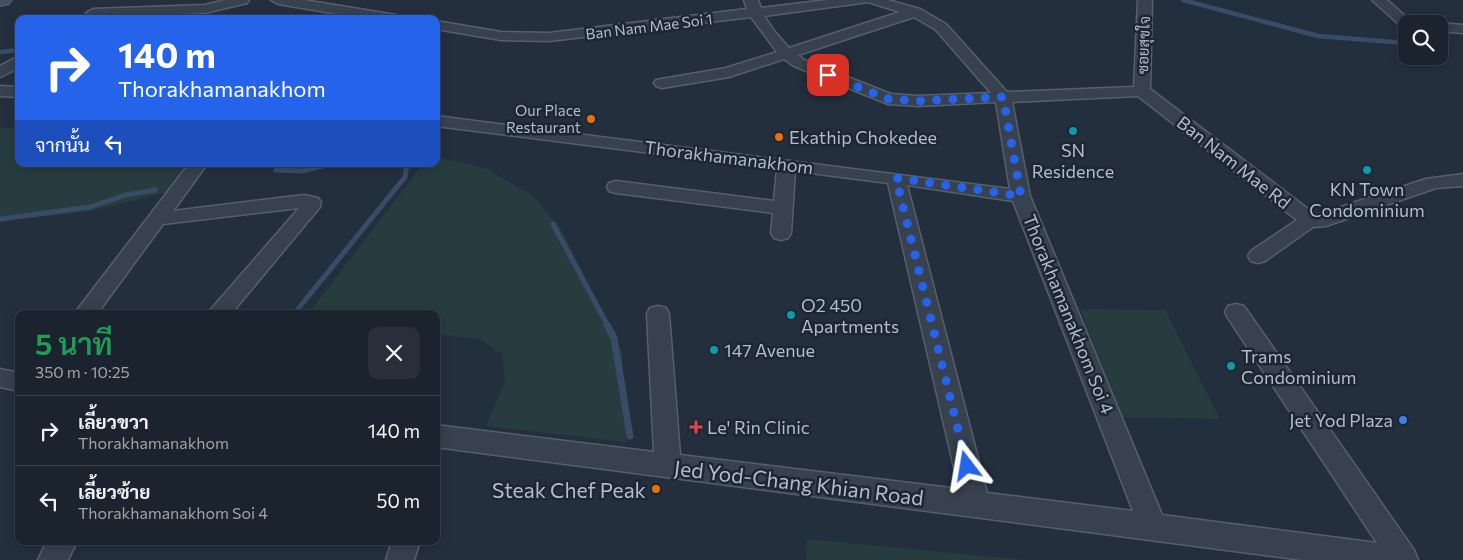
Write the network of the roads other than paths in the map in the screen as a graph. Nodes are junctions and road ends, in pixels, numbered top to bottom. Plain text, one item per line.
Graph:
1 (104, 0) edge
2 (242, 0) edge
3 (278, 0) edge
4 (862, 0) edge
5 (873, 0) edge
6 (1145, 0) edge
7 (1379, 0) edge
8 (753, 6) edge
9 (915, 12) junction
10 (91, 15) edge
11 (106, 15) edge
12 (371, 15) edge
13 (1398, 17) edge
14 (440, 26) edge
15 (1448, 28) edge
16 (1463, 29) edge
17 (787, 54) junction
18 (15, 63) edge
19 (0, 72) edge
20 (662, 83) dead end
21 (0, 91) edge
22 (1142, 91) junction
23 (15, 92) edge
24 (1003, 97) junction
25 (440, 121) edge
26 (786, 164) junction
27 (196, 167) edge
28 (896, 178) junction
29 (1463, 180) edge
30 (616, 187) dead end
31 (1021, 196) junction
32 (782, 208) junction
33 (156, 219) junction
34 (1310, 220) junction
35 (781, 233) dead end
36 (1258, 256) dead end
37 (88, 310) edge
38 (221, 310) edge
39 (1236, 312) dead end
40 (658, 314) dead end
41 (0, 378) edge
42 (15, 381) edge
43 (440, 441) edge
44 (668, 465) junction
45 (976, 504) junction
46 (1153, 526) junction
47 (61, 545) edge
48 (405, 545) edge
49 (1324, 555) edge
50 (52, 560) edge
51 (400, 560) edge
52 (1399, 560) edge
53 (1404, 560) edge

1 - 10 street
2 - 11 street
3 - 12 street
4 - 8 street, Ban Nam Mae Soi 1
5 - 9 street
6 - 22 street, ซอยสุขใจ
7 - 13 street
8 - 14 street, Ban Nam Mae Soi 1
8 - 17 street
9 - 17 street
9 - 24 street
15 - 16 street
17 - 20 street
17 - 24 street
18 - 19 street
21 - 23 street
22 - 24 street
22 - 34 street, Ban Nam Mae Rd
24 - 31 street, Thorakhamanakhom Soi 4
25 - 26 street, Thorakhamanakhom
26 - 28 street, Thorakhamanakhom
26 - 32 street
27 - 33 street
28 - 31 street, Thorakhamanakhom
28 - 45 street
29 - 34 street
30 - 32 street
31 - 46 street, Thorakhamanakhom Soi 4
32 - 35 street
33 - 37 street
33 - 38 street
34 - 36 street
39 - 53 street
40 - 44 street
41 - 42 street
43 - 44 street, Jed Yod-Chang Khian Road
44 - 45 street, Jed Yod-Chang Khian Road
45 - 46 street, Jed Yod-Chang Khian Road
46 - 49 street, Jed Yod-Chang Khian Road
47 - 50 street
48 - 51 street
49 - 52 street, Jed Yod-Chang Khian Road

